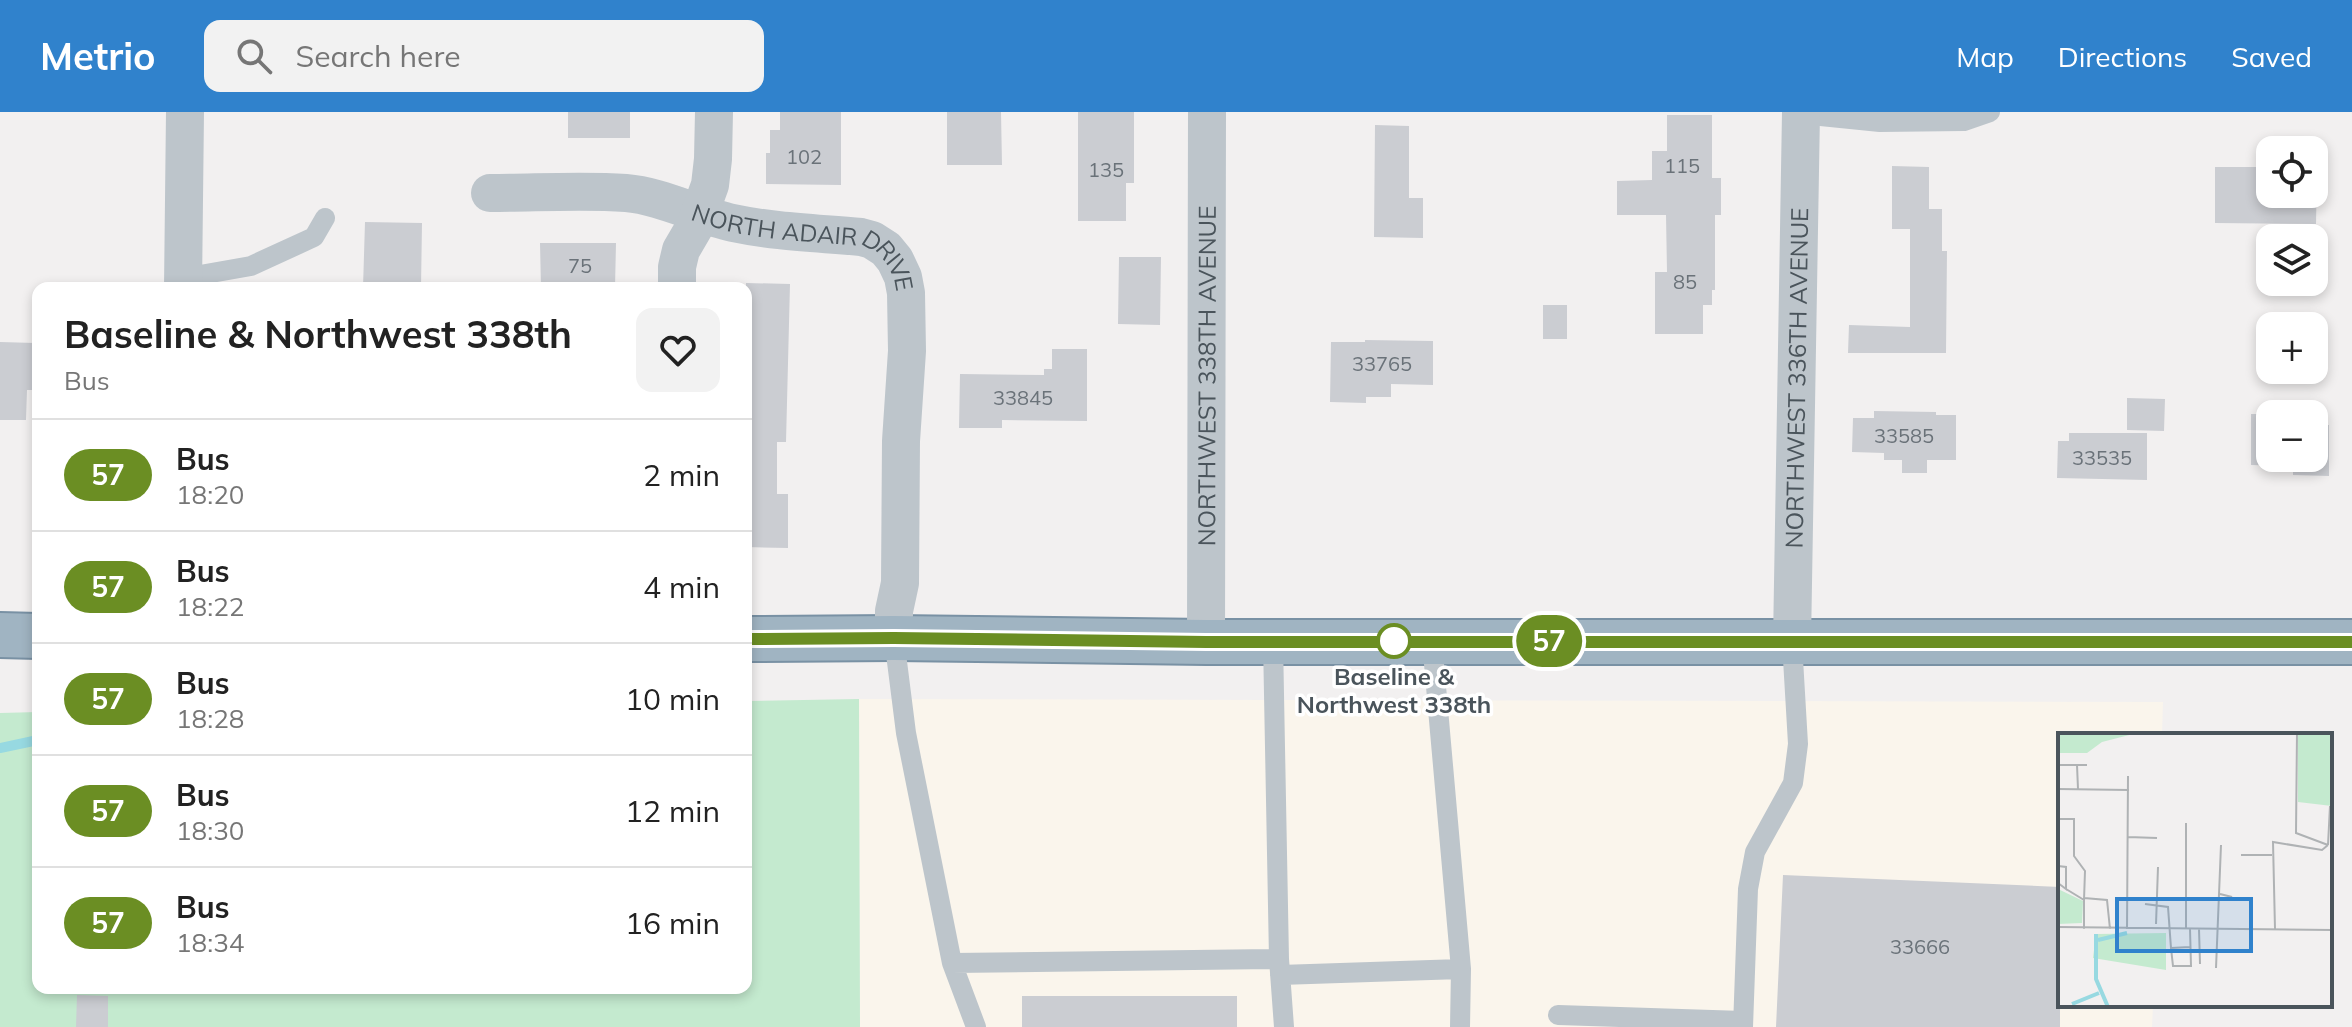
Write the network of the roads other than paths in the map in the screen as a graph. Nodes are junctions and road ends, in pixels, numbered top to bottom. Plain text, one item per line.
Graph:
1 (185, 112) edge
2 (714, 112) edge
3 (1207, 112) edge
4 (1990, 112) edge
5 (1801, 113) edge
6 (490, 193) dead end
7 (698, 214) junction
8 (325, 218) dead end
9 (183, 282) edge
10 (187, 282) edge
11 (677, 282) edge
12 (0, 635) edge
13 (32, 636) edge
14 (894, 638) junction
15 (752, 639) edge
16 (1273, 641) junction
17 (1432, 641) junction
18 (1206, 642) junction
19 (1792, 642) junction
20 (2352, 642) edge
21 (952, 963) junction
22 (1280, 967) junction
23 (1461, 969) junction
24 (1558, 1015) dead end
25 (1743, 1024) edge
26 (976, 1027) edge
27 (1284, 1027) edge
28 (1460, 1027) edge

1 - 9 street
2 - 7 street
3 - 18 street, NORTHWEST 338TH AVENUE
4 - 5 lane
5 - 19 street, NORTHWEST 336TH AVENUE
6 - 7 street, NORTH ADAIR DRIVE
7 - 11 street
7 - 14 street, NORTH ADAIR DRIVE
8 - 10 lane
12 - 13 highway
14 - 15 highway
14 - 18 highway
14 - 21 lane
16 - 17 highway
16 - 18 highway
16 - 22 lane
17 - 19 highway
17 - 23 lane
19 - 20 highway
19 - 25 lane
21 - 22 lane
21 - 26 lane
22 - 23 lane
22 - 27 lane
23 - 28 lane
24 - 25 lane

